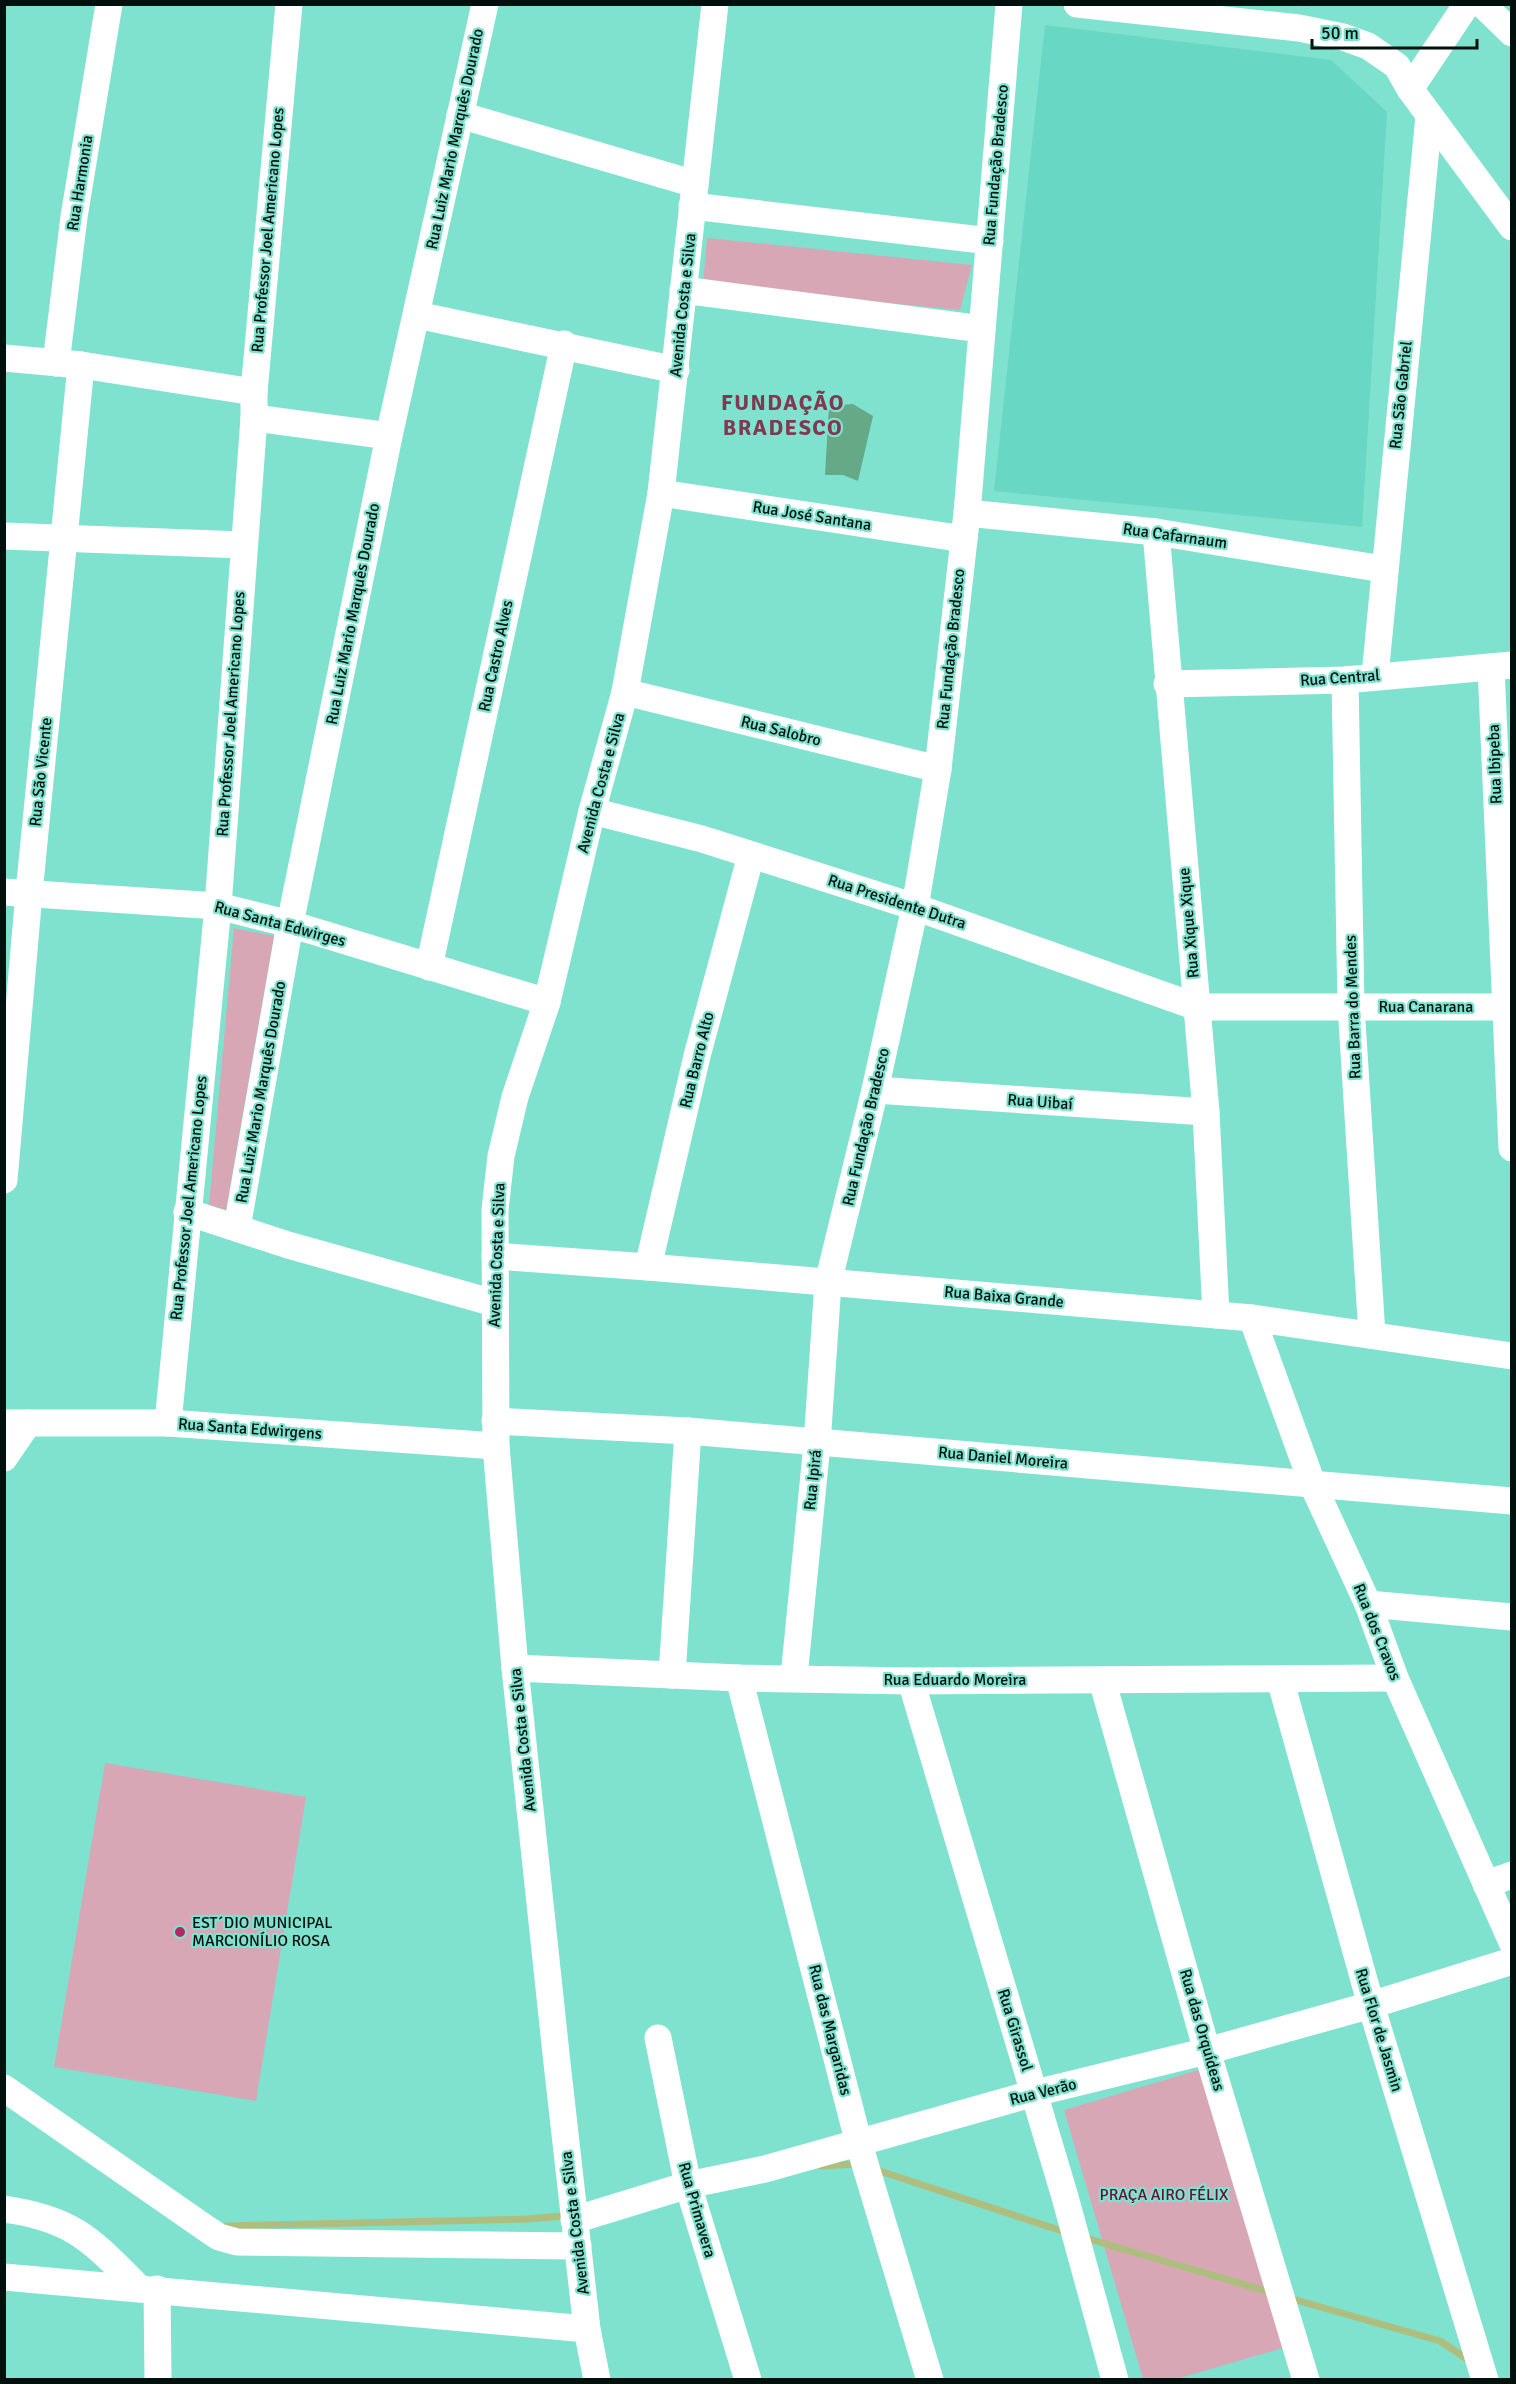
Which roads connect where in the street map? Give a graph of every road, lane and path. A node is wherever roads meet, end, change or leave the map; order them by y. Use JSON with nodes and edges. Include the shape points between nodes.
{"nodes":[{"id":1,"x":109,"y":4,"type":"edge"},
{"id":2,"x":289,"y":4,"type":"edge"},
{"id":3,"x":485,"y":4,"type":"edge"},
{"id":4,"x":715,"y":4,"type":"edge"},
{"id":5,"x":1009,"y":4,"type":"edge"},
{"id":6,"x":1077,"y":4,"type":"edge"},
{"id":7,"x":1467,"y":4,"type":"edge"},
{"id":8,"x":1482,"y":4,"type":"edge"},
{"id":9,"x":1512,"y":33,"type":"edge"},
{"id":10,"x":1410,"y":89,"type":"junction"},
{"id":11,"x":460,"y":115,"type":"junction"},
{"id":12,"x":1429,"y":116,"type":"junction"},
{"id":13,"x":694,"y":195,"type":"junction"},
{"id":14,"x":1512,"y":227,"type":"edge"},
{"id":15,"x":990,"y":241,"type":"junction"},
{"id":16,"x":683,"y":290,"type":"junction"},
{"id":17,"x":417,"y":315,"type":"junction"},
{"id":18,"x":982,"y":329,"type":"junction"},
{"id":19,"x":564,"y":344,"type":"junction"},
{"id":20,"x":4,"y":358,"type":"edge"},
{"id":21,"x":68,"y":364,"type":"junction"},
{"id":22,"x":676,"y":370,"type":"junction"},
{"id":23,"x":254,"y":405,"type":"junction"},
{"id":24,"x":389,"y":436,"type":"junction"},
{"id":25,"x":661,"y":493,"type":"junction"},
{"id":26,"x":965,"y":526,"type":"junction"},
{"id":27,"x":1156,"y":532,"type":"junction"},
{"id":28,"x":4,"y":536,"type":"edge"},
{"id":29,"x":64,"y":536,"type":"junction"},
{"id":30,"x":243,"y":545,"type":"junction"},
{"id":31,"x":1383,"y":569,"type":"junction"},
{"id":32,"x":1501,"y":666,"type":"edge"},
{"id":33,"x":1375,"y":676,"type":"junction"},
{"id":34,"x":1345,"y":680,"type":"junction"},
{"id":35,"x":1167,"y":684,"type":"junction"},
{"id":36,"x":625,"y":692,"type":"junction"},
{"id":37,"x":938,"y":769,"type":"junction"},
{"id":38,"x":592,"y":811,"type":"junction"},
{"id":39,"x":751,"y":855,"type":"junction"},
{"id":40,"x":17,"y":892,"type":"edge"},
{"id":41,"x":218,"y":906,"type":"junction"},
{"id":42,"x":915,"y":907,"type":"junction"},
{"id":43,"x":290,"y":924,"type":"junction"},
{"id":44,"x":429,"y":967,"type":"junction"},
{"id":45,"x":548,"y":1002,"type":"junction"},
{"id":46,"x":1351,"y":1006,"type":"junction"},
{"id":47,"x":1197,"y":1007,"type":"junction"},
{"id":48,"x":1508,"y":1007,"type":"edge"},
{"id":49,"x":875,"y":1090,"type":"junction"},
{"id":50,"x":1206,"y":1112,"type":"junction"},
{"id":51,"x":1512,"y":1149,"type":"edge"},
{"id":52,"x":4,"y":1180,"type":"edge"},
{"id":53,"x":187,"y":1212,"type":"junction"},
{"id":54,"x":237,"y":1228,"type":"junction"},
{"id":55,"x":495,"y":1256,"type":"junction"},
{"id":56,"x":648,"y":1267,"type":"junction"},
{"id":57,"x":828,"y":1283,"type":"junction"},
{"id":58,"x":494,"y":1303,"type":"junction"},
{"id":59,"x":1216,"y":1314,"type":"junction"},
{"id":60,"x":1252,"y":1318,"type":"junction"},
{"id":61,"x":1372,"y":1335,"type":"junction"},
{"id":62,"x":1512,"y":1356,"type":"edge"},
{"id":63,"x":16,"y":1423,"type":"edge"},
{"id":64,"x":168,"y":1423,"type":"junction"},
{"id":65,"x":688,"y":1431,"type":"junction"},
{"id":66,"x":495,"y":1433,"type":"junction"},
{"id":67,"x":817,"y":1444,"type":"junction"},
{"id":68,"x":4,"y":1458,"type":"edge"},
{"id":69,"x":1312,"y":1483,"type":"junction"},
{"id":70,"x":1512,"y":1501,"type":"edge"},
{"id":71,"x":1368,"y":1604,"type":"junction"},
{"id":72,"x":1512,"y":1617,"type":"edge"},
{"id":73,"x":515,"y":1668,"type":"junction"},
{"id":74,"x":672,"y":1675,"type":"junction"},
{"id":75,"x":794,"y":1677,"type":"junction"},
{"id":76,"x":739,"y":1678,"type":"junction"},
{"id":77,"x":1395,"y":1678,"type":"junction"},
{"id":78,"x":1280,"y":1679,"type":"junction"},
{"id":79,"x":1102,"y":1680,"type":"junction"},
{"id":80,"x":911,"y":1681,"type":"junction"},
{"id":81,"x":1512,"y":1875,"type":"edge"},
{"id":82,"x":1486,"y":1884,"type":"junction"},
{"id":83,"x":1512,"y":1942,"type":"edge"},
{"id":84,"x":1512,"y":1961,"type":"edge"},
{"id":85,"x":1371,"y":2005,"type":"junction"},
{"id":86,"x":658,"y":2038,"type":"dead end"},
{"id":87,"x":1208,"y":2051,"type":"junction"},
{"id":88,"x":4,"y":2088,"type":"edge"},
{"id":89,"x":1035,"y":2093,"type":"junction"},
{"id":90,"x":859,"y":2143,"type":"junction"},
{"id":91,"x":687,"y":2185,"type":"junction"},
{"id":92,"x":4,"y":2209,"type":"edge"},
{"id":93,"x":576,"y":2228,"type":"junction"},
{"id":94,"x":4,"y":2277,"type":"edge"},
{"id":95,"x":148,"y":2288,"type":"junction"},
{"id":96,"x":587,"y":2329,"type":"junction"},
{"id":97,"x":158,"y":2379,"type":"edge"},
{"id":98,"x":597,"y":2379,"type":"edge"},
{"id":99,"x":748,"y":2379,"type":"edge"},
{"id":100,"x":930,"y":2379,"type":"edge"},
{"id":101,"x":1115,"y":2379,"type":"edge"},
{"id":102,"x":1306,"y":2379,"type":"edge"},
{"id":103,"x":1485,"y":2379,"type":"edge"}],
"edges":[{"from":1,"to":21,"type":"street","name":"Rua Harmonia","via":[[74,217]]},
{"from":2,"to":23,"type":"street","name":"Rua Professor Joel Americano Lopes"},
{"from":3,"to":11,"type":"street","name":"Rua Luiz Mario Marquês Dourado"},
{"from":4,"to":13,"type":"street","name":"Avenida Costa e Silva"},
{"from":5,"to":15,"type":"street","name":"Rua Fundação Bradesco"},
{"from":6,"to":10,"type":"street","via":[[1299,28],[1343,37],[1368,46],[1396,66]]},
{"from":7,"to":10,"type":"street"},
{"from":8,"to":9,"type":"street"},
{"from":10,"to":12,"type":"street"},
{"from":11,"to":13,"type":"street"},
{"from":11,"to":17,"type":"street","name":"Rua Luiz Mario Marquês Dourado"},
{"from":12,"to":14,"type":"street"},
{"from":12,"to":31,"type":"street","name":"Rua São Gabriel"},
{"from":13,"to":15,"type":"street"},
{"from":13,"to":16,"type":"street","name":"Avenida Costa e Silva"},
{"from":15,"to":18,"type":"street","name":"Rua Fundação Bradesco"},
{"from":16,"to":18,"type":"street"},
{"from":16,"to":22,"type":"street","name":"Avenida Costa e Silva"},
{"from":17,"to":19,"type":"street"},
{"from":17,"to":24,"type":"street","name":"Rua Luiz Mario Marquês Dourado"},
{"from":18,"to":26,"type":"street","name":"Rua Fundação Bradesco"},
{"from":19,"to":22,"type":"street"},
{"from":19,"to":44,"type":"street","name":"Rua Castro Alves"},
{"from":20,"to":21,"type":"street"},
{"from":21,"to":23,"type":"street"},
{"from":21,"to":29,"type":"street","name":"Rua São Vicente"},
{"from":22,"to":25,"type":"street","name":"Avenida Costa e Silva"},
{"from":23,"to":24,"type":"street"},
{"from":23,"to":30,"type":"street","name":"Rua Professor Joel Americano Lopes"},
{"from":24,"to":43,"type":"street","name":"Rua Luiz Mario Marquês Dourado"},
{"from":25,"to":26,"type":"street","name":"Rua José Santana"},
{"from":25,"to":36,"type":"street","name":"Avenida Costa e Silva"},
{"from":26,"to":27,"type":"street","name":"Rua Cafarnaum"},
{"from":26,"to":37,"type":"street","name":"Rua Fundação Bradesco"},
{"from":27,"to":31,"type":"street","name":"Rua Cafarnaum"},
{"from":27,"to":35,"type":"street","name":"Rua Xique Xique"},
{"from":28,"to":29,"type":"street"},
{"from":29,"to":30,"type":"street"},
{"from":29,"to":40,"type":"street","name":"Rua São Vicente"},
{"from":30,"to":41,"type":"street","name":"Rua Professor Joel Americano Lopes"},
{"from":31,"to":33,"type":"street","name":"Rua São Gabriel"},
{"from":32,"to":33,"type":"street","name":"Rua Central"},
{"from":32,"to":48,"type":"street","name":"Rua Ibipeba"},
{"from":33,"to":34,"type":"street","name":"Rua Central"},
{"from":34,"to":35,"type":"street","name":"Rua Central"},
{"from":34,"to":46,"type":"street","name":"Rua Barra do Mendes"},
{"from":35,"to":47,"type":"street","name":"Rua Xique Xique"},
{"from":36,"to":37,"type":"street","name":"Rua Salobro"},
{"from":36,"to":38,"type":"street","name":"Avenida Costa e Silva"},
{"from":37,"to":42,"type":"street","name":"Rua Fundação Bradesco"},
{"from":38,"to":39,"type":"street","name":"Rua Presidente Dutra"},
{"from":38,"to":45,"type":"street","name":"Avenida Costa e Silva"},
{"from":39,"to":42,"type":"street","name":"Rua Presidente Dutra"},
{"from":39,"to":56,"type":"street","name":"Rua Barro Alto","via":[[697,1056]]},
{"from":40,"to":41,"type":"street","name":"Rua Santa Edwirges"},
{"from":40,"to":52,"type":"street","name":"Rua São Vicente"},
{"from":41,"to":43,"type":"street","name":"Rua Santa Edwirges"},
{"from":41,"to":53,"type":"street","name":"Rua Professor Joel Americano Lopes"},
{"from":42,"to":47,"type":"street","name":"Rua Presidente Dutra"},
{"from":42,"to":49,"type":"street","name":"Rua Fundação Bradesco"},
{"from":43,"to":44,"type":"street","name":"Rua Santa Edwirges"},
{"from":43,"to":54,"type":"street","name":"Rua Luiz Mario Marquês Dourado"},
{"from":44,"to":45,"type":"street","name":"Rua Santa Edwirges"},
{"from":45,"to":55,"type":"street","name":"Avenida Costa e Silva","via":[[515,1097],[501,1156]]},
{"from":46,"to":47,"type":"street","name":"Rua Canarana"},
{"from":46,"to":48,"type":"street","name":"Rua Canarana"},
{"from":46,"to":61,"type":"street","name":"Rua Barra do Mendes"},
{"from":47,"to":50,"type":"street","name":"Rua Xique Xique"},
{"from":48,"to":51,"type":"street","name":"Rua Ibipeba"},
{"from":49,"to":50,"type":"street","name":"Rua Uibaí"},
{"from":49,"to":57,"type":"street","name":"Rua Fundação Bradesco"},
{"from":50,"to":59,"type":"street","name":"Rua Xique Xique"},
{"from":53,"to":54,"type":"street"},
{"from":53,"to":64,"type":"street","name":"Rua Professor Joel Americano Lopes"},
{"from":54,"to":58,"type":"street"},
{"from":55,"to":56,"type":"street","name":"Rua Baixa Grande"},
{"from":55,"to":58,"type":"street","name":"Avenida Costa e Silva"},
{"from":56,"to":57,"type":"street","name":"Rua Baixa Grande"},
{"from":57,"to":59,"type":"street","name":"Rua Baixa Grande"},
{"from":57,"to":67,"type":"street","name":"Rua Ipirá"},
{"from":58,"to":66,"type":"street","name":"Avenida Costa e Silva"},
{"from":59,"to":60,"type":"street","name":"Rua Baixa Grande"},
{"from":60,"to":61,"type":"street","name":"Rua Baixa Grande"},
{"from":60,"to":69,"type":"street","name":"Rua dos Cravos"},
{"from":61,"to":62,"type":"street","name":"Rua Baixa Grande"},
{"from":63,"to":64,"type":"street","name":"Rua Santa Edwirgens"},
{"from":63,"to":68,"type":"street"},
{"from":64,"to":66,"type":"street","name":"Rua Santa Edwirgens"},
{"from":65,"to":66,"type":"street","name":"Rua Daniel Moreira"},
{"from":65,"to":67,"type":"street","name":"Rua Daniel Moreira"},
{"from":65,"to":74,"type":"street"},
{"from":66,"to":73,"type":"street","name":"Avenida Costa e Silva"},
{"from":67,"to":69,"type":"street","name":"Rua Daniel Moreira"},
{"from":67,"to":75,"type":"street","name":"Rua Ipirá"},
{"from":69,"to":70,"type":"street","name":"Rua Daniel Moreira"},
{"from":69,"to":71,"type":"street","name":"Rua dos Cravos"},
{"from":71,"to":72,"type":"street"},
{"from":71,"to":77,"type":"street","name":"Rua dos Cravos"},
{"from":73,"to":74,"type":"street","name":"Rua Eduardo Moreira"},
{"from":73,"to":93,"type":"street","name":"Avenida Costa e Silva"},
{"from":74,"to":76,"type":"street","name":"Rua Eduardo Moreira"},
{"from":75,"to":76,"type":"street","name":"Rua Eduardo Moreira"},
{"from":75,"to":80,"type":"street","name":"Rua Eduardo Moreira"},
{"from":76,"to":90,"type":"street","name":"Rua das Margaridas"},
{"from":77,"to":78,"type":"street","name":"Rua Eduardo Moreira"},
{"from":77,"to":82,"type":"street","name":"Rua dos Cravos"},
{"from":78,"to":79,"type":"street","name":"Rua Eduardo Moreira"},
{"from":78,"to":85,"type":"street","name":"Rua Flor de Jasmin"},
{"from":79,"to":80,"type":"street","name":"Rua Eduardo Moreira"},
{"from":79,"to":87,"type":"street","name":"Rua das Orquídeas"},
{"from":80,"to":89,"type":"street","name":"Rua Girassol"},
{"from":81,"to":82,"type":"street"},
{"from":82,"to":83,"type":"street","name":"Rua dos Cravos"},
{"from":84,"to":85,"type":"street","name":"Rua Verão"},
{"from":85,"to":87,"type":"street","name":"Rua Verão"},
{"from":85,"to":103,"type":"street","name":"Rua Flor de Jasmin"},
{"from":86,"to":91,"type":"street","name":"Rua Primavera"},
{"from":87,"to":89,"type":"street","name":"Rua Verão"},
{"from":87,"to":102,"type":"street","name":"Rua das Orquídeas"},
{"from":88,"to":93,"type":"street","name":"Rua Verão","via":[[212,2232],[237,2242]]},
{"from":89,"to":90,"type":"street","name":"Rua Verão"},
{"from":89,"to":101,"type":"street","name":"Rua Girassol"},
{"from":90,"to":91,"type":"street","name":"Rua Verão"},
{"from":90,"to":100,"type":"street","name":"Rua das Margaridas"},
{"from":91,"to":93,"type":"street","name":"Rua Verão"},
{"from":91,"to":99,"type":"street","name":"Rua Primavera"},
{"from":92,"to":95,"type":"street","via":[[38,2214],[78,2232]]},
{"from":93,"to":96,"type":"street","name":"Avenida Costa e Silva"},
{"from":94,"to":95,"type":"street"},
{"from":95,"to":96,"type":"street"},
{"from":95,"to":97,"type":"street"},
{"from":96,"to":98,"type":"street","name":"Avenida Costa e Silva"}]}
